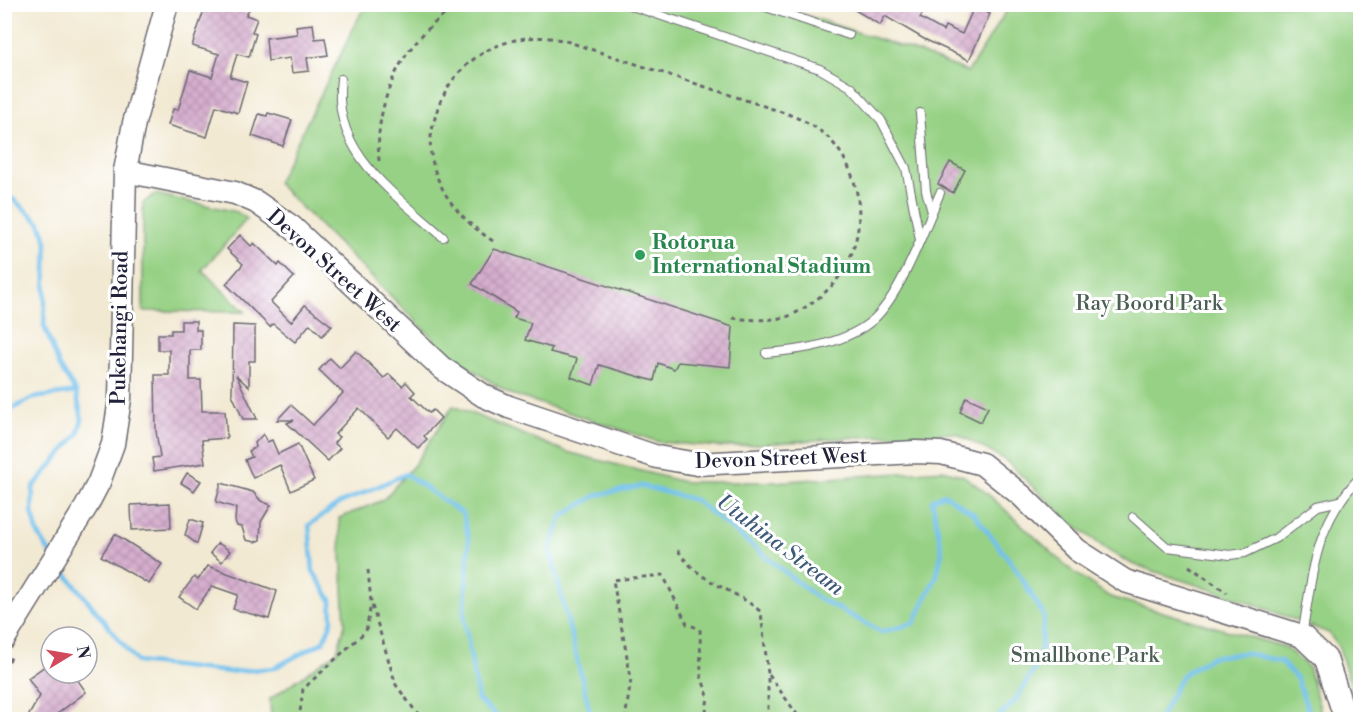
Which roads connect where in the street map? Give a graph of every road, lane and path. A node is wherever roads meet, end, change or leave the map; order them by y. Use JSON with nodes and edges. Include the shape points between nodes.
{"nodes":[{"id":1,"x":167,"y":4,"type":"edge"},
{"id":2,"x":462,"y":4,"type":"edge"},
{"id":3,"x":626,"y":4,"type":"edge"},
{"id":4,"x":757,"y":4,"type":"edge"},
{"id":5,"x":849,"y":35,"type":"dead end"},
{"id":6,"x":341,"y":79,"type":"dead end"},
{"id":7,"x":920,"y":113,"type":"dead end"},
{"id":8,"x":125,"y":171,"type":"junction"},
{"id":9,"x":381,"y":184,"type":"junction"},
{"id":10,"x":940,"y":192,"type":"dead end"},
{"id":11,"x":932,"y":213,"type":"junction"},
{"id":12,"x":443,"y":237,"type":"dead end"},
{"id":13,"x":920,"y":240,"type":"junction"},
{"id":14,"x":494,"y":241,"type":"dead end"},
{"id":15,"x":732,"y":318,"type":"dead end"},
{"id":16,"x":766,"y":353,"type":"dead end"},
{"id":17,"x":1360,"y":477,"type":"edge"},
{"id":18,"x":1340,"y":501,"type":"junction"},
{"id":19,"x":1133,"y":517,"type":"dead end"},
{"id":20,"x":678,"y":550,"type":"dead end"},
{"id":21,"x":1189,"y":566,"type":"dead end"},
{"id":22,"x":368,"y":570,"type":"dead end"},
{"id":23,"x":1229,"y":594,"type":"dead end"},
{"id":24,"x":371,"y":602,"type":"junction"},
{"id":25,"x":8,"y":634,"type":"edge"},
{"id":26,"x":1302,"y":636,"type":"junction"},
{"id":27,"x":768,"y":674,"type":"junction"},
{"id":28,"x":299,"y":720,"type":"edge"},
{"id":29,"x":422,"y":720,"type":"edge"},
{"id":30,"x":625,"y":720,"type":"edge"},
{"id":31,"x":705,"y":720,"type":"edge"},
{"id":32,"x":768,"y":720,"type":"edge"},
{"id":33,"x":801,"y":720,"type":"edge"},
{"id":34,"x":1346,"y":720,"type":"edge"}],
"edges":[{"from":1,"to":8,"type":"main road","name":"Pukehangi Road"},
{"from":2,"to":9,"type":"path","via":[[419,38],[393,78],[380,119]]},
{"from":3,"to":13,"type":"lane","via":[[820,69],[851,87],[881,120],[906,168]]},
{"from":4,"to":5,"type":"lane"},
{"from":6,"to":9,"type":"lane","via":[[339,104],[345,132]]},
{"from":7,"to":11,"type":"lane","via":[[926,191]]},
{"from":8,"to":25,"type":"main road","name":"Pukehangi Road","via":[[117,423],[113,444],[99,482]]},
{"from":8,"to":26,"type":"main road","name":"Devon Street West","via":[[235,193],[256,202],[292,227],[442,368],[509,408],[657,457],[697,464],[915,453],[960,456],[982,464],[1004,480],[1077,550],[1125,581]]},
{"from":9,"to":12,"type":"lane"},
{"from":10,"to":11,"type":"lane"},
{"from":11,"to":13,"type":"lane"},
{"from":13,"to":16,"type":"lane","via":[[894,291],[874,319],[846,336],[814,346]]},
{"from":14,"to":15,"type":"path","via":[[473,228],[453,207],[437,176],[431,153],[439,102],[452,79],[483,52],[528,38],[548,36],[566,41],[788,114],[813,125],[834,144],[857,188],[860,217],[850,258],[839,278],[822,295],[789,316],[756,321]]},
{"from":17,"to":18,"type":"lane"},
{"from":18,"to":19,"type":"lane","via":[[1318,506],[1276,538],[1245,553],[1230,555],[1167,547]]},
{"from":18,"to":26,"type":"lane","via":[[1317,546]]},
{"from":20,"to":27,"type":"path","via":[[689,567],[744,597],[760,612]]},
{"from":21,"to":23,"type":"path"},
{"from":22,"to":24,"type":"path"},
{"from":24,"to":28,"type":"path","via":[[366,631],[303,688]]},
{"from":24,"to":29,"type":"path","via":[[396,685]]},
{"from":26,"to":34,"type":"main road","name":"Devon Street West","via":[[1326,659]]},
{"from":27,"to":32,"type":"path"},
{"from":27,"to":33,"type":"path"},
{"from":30,"to":31,"type":"path","via":[[631,679],[613,580],[663,575],[687,624],[700,629],[701,676],[708,696]]}]}
